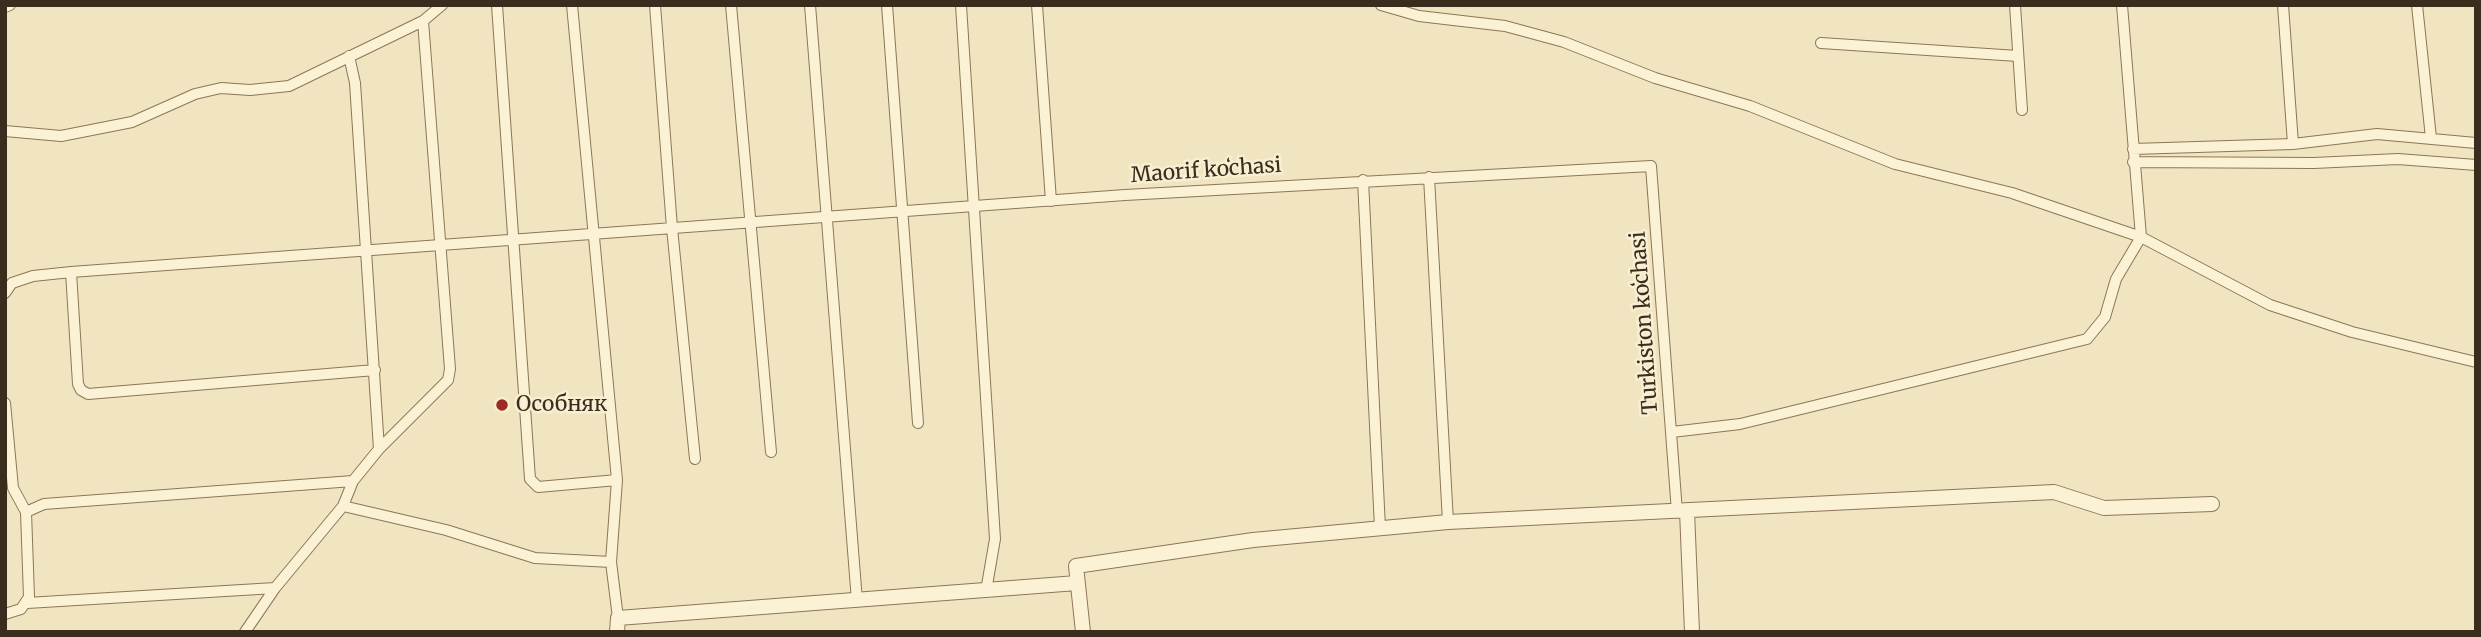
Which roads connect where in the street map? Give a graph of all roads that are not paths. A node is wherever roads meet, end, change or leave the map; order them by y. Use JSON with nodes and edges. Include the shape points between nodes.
{"nodes":[{"id":1,"x":10,"y":5,"type":"edge"},
{"id":2,"x":442,"y":5,"type":"edge"},
{"id":3,"x":497,"y":5,"type":"edge"},
{"id":4,"x":572,"y":5,"type":"edge"},
{"id":5,"x":655,"y":5,"type":"edge"},
{"id":6,"x":731,"y":5,"type":"edge"},
{"id":7,"x":810,"y":5,"type":"edge"},
{"id":8,"x":887,"y":5,"type":"edge"},
{"id":9,"x":961,"y":5,"type":"edge"},
{"id":10,"x":1037,"y":5,"type":"edge"},
{"id":11,"x":1381,"y":5,"type":"edge"},
{"id":12,"x":2015,"y":5,"type":"edge"},
{"id":13,"x":2122,"y":5,"type":"edge"},
{"id":14,"x":2283,"y":5,"type":"edge"},
{"id":15,"x":2417,"y":5,"type":"edge"},
{"id":16,"x":5,"y":7,"type":"edge"},
{"id":17,"x":422,"y":21,"type":"junction"},
{"id":18,"x":1821,"y":43,"type":"dead end"},
{"id":19,"x":349,"y":56,"type":"junction"},
{"id":20,"x":2018,"y":56,"type":"junction"},
{"id":21,"x":2022,"y":110,"type":"dead end"},
{"id":22,"x":5,"y":131,"type":"edge"},
{"id":23,"x":2431,"y":138,"type":"junction"},
{"id":24,"x":2476,"y":143,"type":"edge"},
{"id":25,"x":2293,"y":144,"type":"junction"},
{"id":26,"x":2133,"y":149,"type":"junction"},
{"id":27,"x":2133,"y":162,"type":"junction"},
{"id":28,"x":2476,"y":165,"type":"edge"},
{"id":29,"x":1429,"y":177,"type":"junction"},
{"id":30,"x":1363,"y":180,"type":"junction"},
{"id":31,"x":1051,"y":201,"type":"junction"},
{"id":32,"x":975,"y":207,"type":"junction"},
{"id":33,"x":900,"y":212,"type":"junction"},
{"id":34,"x":825,"y":218,"type":"junction"},
{"id":35,"x":751,"y":222,"type":"junction"},
{"id":36,"x":672,"y":228,"type":"junction"},
{"id":37,"x":594,"y":234,"type":"junction"},
{"id":38,"x":2141,"y":237,"type":"junction"},
{"id":39,"x":516,"y":241,"type":"junction"},
{"id":40,"x":443,"y":246,"type":"junction"},
{"id":41,"x":367,"y":252,"type":"junction"},
{"id":42,"x":71,"y":272,"type":"junction"},
{"id":43,"x":5,"y":293,"type":"edge"},
{"id":44,"x":2476,"y":362,"type":"edge"},
{"id":45,"x":375,"y":370,"type":"junction"},
{"id":46,"x":5,"y":403,"type":"edge"},
{"id":47,"x":918,"y":423,"type":"dead end"},
{"id":48,"x":1672,"y":432,"type":"junction"},
{"id":49,"x":379,"y":449,"type":"junction"},
{"id":50,"x":771,"y":452,"type":"dead end"},
{"id":51,"x":695,"y":459,"type":"dead end"},
{"id":52,"x":617,"y":480,"type":"junction"},
{"id":53,"x":353,"y":481,"type":"junction"},
{"id":54,"x":2212,"y":504,"type":"dead end"},
{"id":55,"x":343,"y":506,"type":"junction"},
{"id":56,"x":1682,"y":511,"type":"junction"},
{"id":57,"x":26,"y":512,"type":"junction"},
{"id":58,"x":1448,"y":522,"type":"junction"},
{"id":59,"x":1380,"y":528,"type":"junction"},
{"id":60,"x":611,"y":562,"type":"junction"},
{"id":61,"x":1077,"y":583,"type":"junction"},
{"id":62,"x":275,"y":588,"type":"junction"},
{"id":63,"x":986,"y":591,"type":"junction"},
{"id":64,"x":857,"y":601,"type":"junction"},
{"id":65,"x":27,"y":603,"type":"junction"},
{"id":66,"x":5,"y":614,"type":"edge"},
{"id":67,"x":617,"y":625,"type":"edge"},
{"id":68,"x":246,"y":632,"type":"edge"},
{"id":69,"x":1083,"y":632,"type":"edge"},
{"id":70,"x":1692,"y":632,"type":"edge"}],
"edges":[{"from":1,"to":16,"type":"street"},
{"from":2,"to":17,"type":"street"},
{"from":3,"to":39,"type":"street"},
{"from":4,"to":37,"type":"street"},
{"from":5,"to":36,"type":"street"},
{"from":6,"to":35,"type":"street"},
{"from":7,"to":34,"type":"street"},
{"from":8,"to":33,"type":"street"},
{"from":9,"to":32,"type":"street"},
{"from":10,"to":31,"type":"street"},
{"from":11,"to":38,"type":"street","via":[[1564,41],[1655,78],[1750,106],[1895,164],[2012,193]]},
{"from":12,"to":20,"type":"street"},
{"from":13,"to":26,"type":"street"},
{"from":14,"to":25,"type":"street"},
{"from":15,"to":23,"type":"street"},
{"from":17,"to":19,"type":"street"},
{"from":17,"to":40,"type":"street"},
{"from":18,"to":20,"type":"street"},
{"from":19,"to":22,"type":"street","via":[[289,86],[221,88],[195,94],[132,122],[61,136]]},
{"from":19,"to":41,"type":"street","via":[[355,83]]},
{"from":20,"to":21,"type":"street"},
{"from":23,"to":24,"type":"street"},
{"from":23,"to":25,"type":"street","via":[[2377,134]]},
{"from":25,"to":26,"type":"street"},
{"from":26,"to":27,"type":"street"},
{"from":27,"to":28,"type":"street","via":[[2398,159]]},
{"from":27,"to":38,"type":"street"},
{"from":29,"to":30,"type":"street","name":"Turkiston koʻchasi"},
{"from":29,"to":48,"type":"street","name":"Turkiston koʻchasi","via":[[1651,166]]},
{"from":29,"to":58,"type":"street"},
{"from":30,"to":31,"type":"street","name":"Maorif koʻchasi"},
{"from":30,"to":59,"type":"street"},
{"from":31,"to":32,"type":"street","name":"Maorif koʻchasi"},
{"from":32,"to":33,"type":"street","name":"Maorif koʻchasi"},
{"from":32,"to":63,"type":"street","via":[[995,539]]},
{"from":33,"to":34,"type":"street","name":"Maorif koʻchasi"},
{"from":33,"to":47,"type":"street"},
{"from":34,"to":35,"type":"street","name":"Maorif koʻchasi"},
{"from":34,"to":64,"type":"street"},
{"from":35,"to":36,"type":"street","name":"Maorif koʻchasi"},
{"from":35,"to":50,"type":"street"},
{"from":36,"to":37,"type":"street","name":"Maorif koʻchasi"},
{"from":36,"to":51,"type":"street"},
{"from":37,"to":39,"type":"street","name":"Maorif koʻchasi"},
{"from":37,"to":52,"type":"street"},
{"from":38,"to":44,"type":"street","via":[[2270,305],[2352,332]]},
{"from":38,"to":48,"type":"street","name":"Turkiston koʻchasi","via":[[2116,279],[2105,317],[2087,340],[1740,424]]},
{"from":39,"to":40,"type":"street","name":"Maorif koʻchasi"},
{"from":39,"to":52,"type":"street","via":[[532,485]]},
{"from":40,"to":41,"type":"street","name":"Maorif koʻchasi"},
{"from":40,"to":49,"type":"street","via":[[448,380]]},
{"from":41,"to":42,"type":"street","name":"Maorif koʻchasi"},
{"from":41,"to":45,"type":"street"},
{"from":42,"to":43,"type":"street","name":"Maorif koʻchasi","via":[[33,276],[12,283]]},
{"from":42,"to":45,"type":"street","via":[[78,384],[88,394]]},
{"from":45,"to":49,"type":"street"},
{"from":46,"to":57,"type":"street","via":[[13,488]]},
{"from":48,"to":56,"type":"street"},
{"from":49,"to":53,"type":"street"},
{"from":52,"to":60,"type":"street"},
{"from":53,"to":55,"type":"street"},
{"from":53,"to":57,"type":"street","via":[[44,503]]},
{"from":54,"to":56,"type":"street","via":[[2104,508],[2054,492]]},
{"from":55,"to":60,"type":"street","via":[[446,530],[535,558]]},
{"from":55,"to":62,"type":"street"},
{"from":56,"to":58,"type":"street"},
{"from":56,"to":70,"type":"street"},
{"from":57,"to":65,"type":"street"},
{"from":58,"to":59,"type":"street"},
{"from":59,"to":61,"type":"street","via":[[1253,540],[1076,566]]},
{"from":60,"to":67,"type":"street"},
{"from":61,"to":63,"type":"street"},
{"from":61,"to":69,"type":"street"},
{"from":62,"to":65,"type":"street"},
{"from":62,"to":68,"type":"street"},
{"from":63,"to":64,"type":"street"},
{"from":64,"to":67,"type":"street"},
{"from":65,"to":66,"type":"street"}]}
